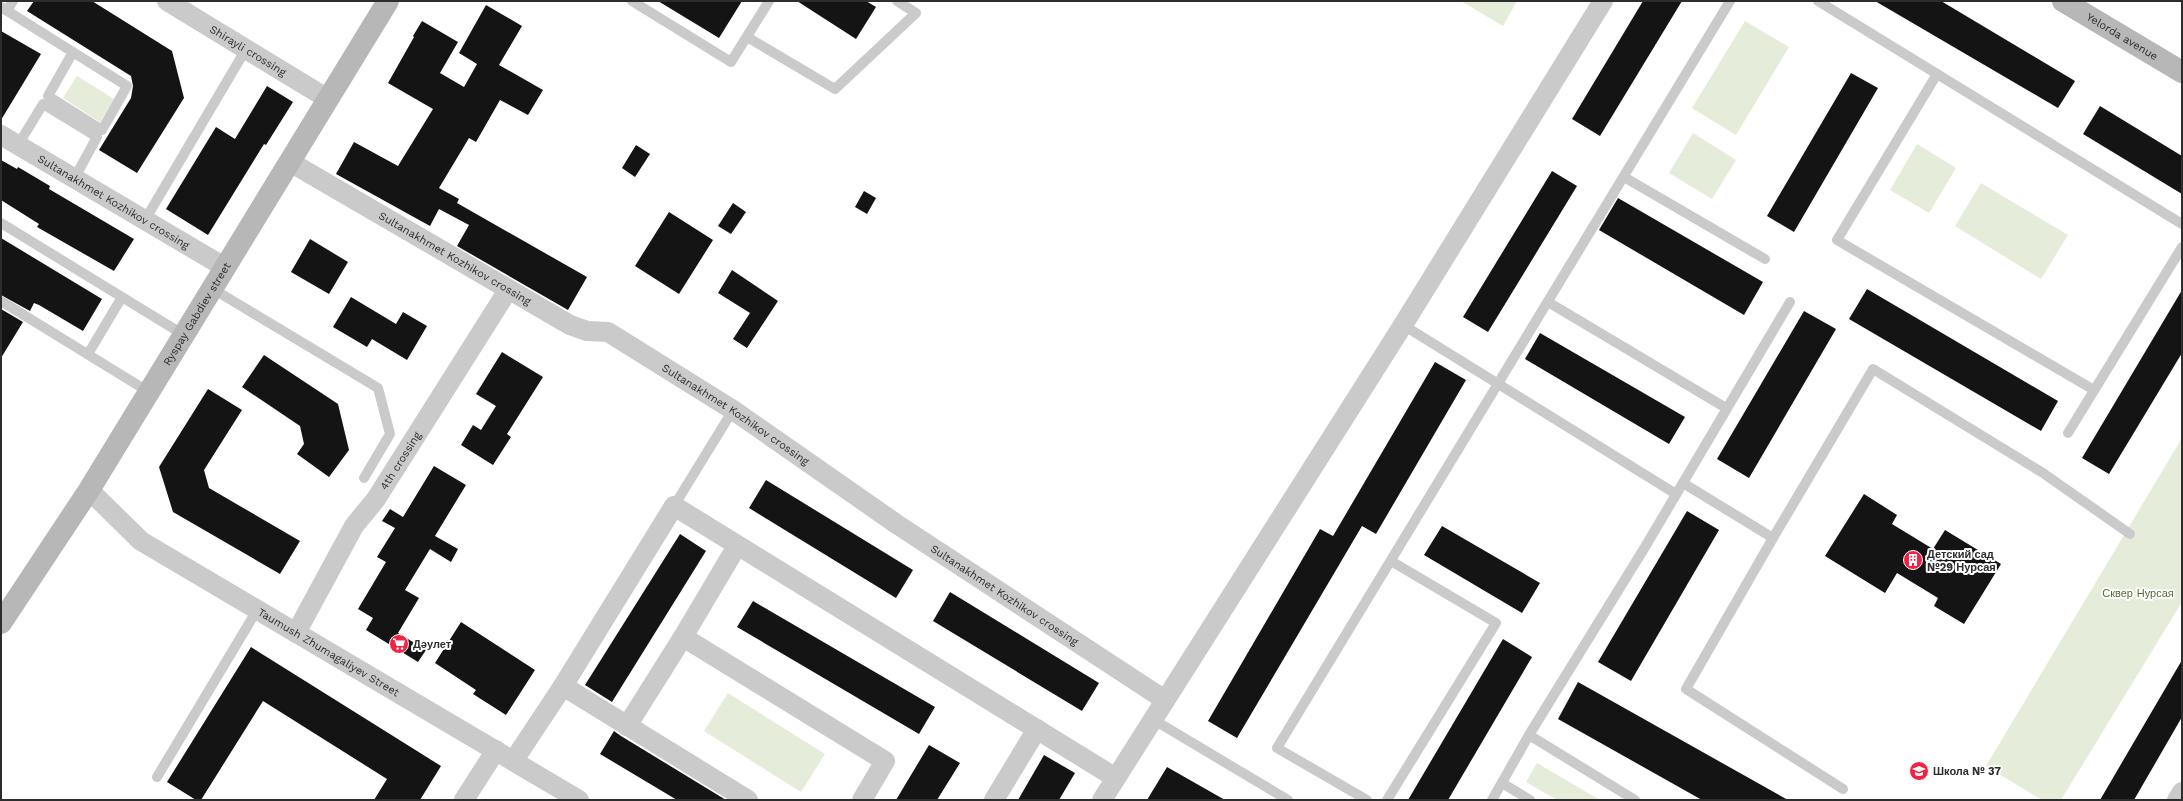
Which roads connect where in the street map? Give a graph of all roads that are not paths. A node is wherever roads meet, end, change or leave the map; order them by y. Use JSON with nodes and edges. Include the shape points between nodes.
{"nodes":[{"id":1,"x":13,"y":1,"type":"edge"},
{"id":2,"x":167,"y":1,"type":"edge"},
{"id":3,"x":388,"y":1,"type":"edge"},
{"id":4,"x":632,"y":1,"type":"edge"},
{"id":5,"x":769,"y":1,"type":"edge"},
{"id":6,"x":897,"y":1,"type":"edge"},
{"id":7,"x":1603,"y":1,"type":"edge"},
{"id":8,"x":1730,"y":1,"type":"edge"},
{"id":9,"x":1818,"y":1,"type":"edge"},
{"id":10,"x":2062,"y":1,"type":"edge"},
{"id":11,"x":4,"y":9,"type":"edge"},
{"id":12,"x":747,"y":37,"type":"junction"},
{"id":13,"x":246,"y":49,"type":"junction"},
{"id":14,"x":73,"y":52,"type":"junction"},
{"id":15,"x":2180,"y":66,"type":"edge"},
{"id":16,"x":1937,"y":74,"type":"junction"},
{"id":17,"x":328,"y":99,"type":"junction"},
{"id":18,"x":9,"y":140,"type":"edge"},
{"id":19,"x":290,"y":162,"type":"junction"},
{"id":20,"x":1624,"y":177,"type":"junction"},
{"id":21,"x":74,"y":178,"type":"junction"},
{"id":22,"x":145,"y":220,"type":"junction"},
{"id":23,"x":1,"y":223,"type":"edge"},
{"id":24,"x":2182,"y":224,"type":"edge"},
{"id":25,"x":2182,"y":247,"type":"edge"},
{"id":26,"x":1765,"y":259,"type":"dead end"},
{"id":27,"x":226,"y":268,"type":"junction"},
{"id":28,"x":213,"y":289,"type":"junction"},
{"id":29,"x":508,"y":290,"type":"junction"},
{"id":30,"x":122,"y":297,"type":"junction"},
{"id":31,"x":1,"y":301,"type":"edge"},
{"id":32,"x":1548,"y":302,"type":"junction"},
{"id":33,"x":1790,"y":302,"type":"dead end"},
{"id":34,"x":1403,"y":325,"type":"junction"},
{"id":35,"x":184,"y":335,"type":"junction"},
{"id":36,"x":88,"y":354,"type":"junction"},
{"id":37,"x":1497,"y":384,"type":"junction"},
{"id":38,"x":2094,"y":390,"type":"junction"},
{"id":39,"x":149,"y":392,"type":"junction"},
{"id":40,"x":1726,"y":408,"type":"junction"},
{"id":41,"x":733,"y":410,"type":"junction"},
{"id":42,"x":2068,"y":433,"type":"dead end"},
{"id":43,"x":364,"y":478,"type":"dead end"},
{"id":44,"x":1683,"y":483,"type":"junction"},
{"id":45,"x":89,"y":490,"type":"junction"},
{"id":46,"x":1676,"y":494,"type":"junction"},
{"id":47,"x":674,"y":506,"type":"junction"},
{"id":48,"x":2130,"y":534,"type":"dead end"},
{"id":49,"x":1772,"y":538,"type":"junction"},
{"id":50,"x":737,"y":546,"type":"junction"},
{"id":51,"x":1391,"y":561,"type":"junction"},
{"id":52,"x":257,"y":610,"type":"junction"},
{"id":53,"x":1,"y":623,"type":"edge"},
{"id":54,"x":296,"y":633,"type":"junction"},
{"id":55,"x":683,"y":637,"type":"junction"},
{"id":56,"x":562,"y":686,"type":"junction"},
{"id":57,"x":1165,"y":700,"type":"junction"},
{"id":58,"x":1154,"y":720,"type":"junction"},
{"id":59,"x":626,"y":726,"type":"junction"},
{"id":60,"x":1037,"y":729,"type":"junction"},
{"id":61,"x":1529,"y":735,"type":"junction"},
{"id":62,"x":496,"y":750,"type":"junction"},
{"id":63,"x":514,"y":760,"type":"junction"},
{"id":64,"x":156,"y":776,"type":"dead end"},
{"id":65,"x":1116,"y":778,"type":"junction"},
{"id":66,"x":1502,"y":783,"type":"junction"},
{"id":67,"x":1843,"y":789,"type":"dead end"},
{"id":68,"x":2182,"y":792,"type":"edge"},
{"id":69,"x":464,"y":800,"type":"edge"},
{"id":70,"x":579,"y":800,"type":"edge"},
{"id":71,"x":748,"y":800,"type":"edge"},
{"id":72,"x":862,"y":800,"type":"edge"},
{"id":73,"x":994,"y":800,"type":"edge"},
{"id":74,"x":1102,"y":800,"type":"edge"},
{"id":75,"x":1288,"y":800,"type":"edge"},
{"id":76,"x":1368,"y":800,"type":"edge"},
{"id":77,"x":1387,"y":800,"type":"edge"},
{"id":78,"x":1492,"y":800,"type":"edge"},
{"id":79,"x":1530,"y":800,"type":"edge"},
{"id":80,"x":1635,"y":800,"type":"edge"},
{"id":81,"x":2177,"y":800,"type":"edge"}],
"edges":[{"from":1,"to":11,"type":"lane"},
{"from":2,"to":13,"type":"street","name":"Shirayli crossing"},
{"from":3,"to":17,"type":"street","name":"Ryspay Gabdiev street"},
{"from":4,"to":12,"type":"lane","via":[[731,62]]},
{"from":5,"to":12,"type":"lane"},
{"from":6,"to":12,"type":"lane","via":[[916,13],[835,89]]},
{"from":7,"to":34,"type":"street"},
{"from":8,"to":20,"type":"lane"},
{"from":9,"to":16,"type":"lane"},
{"from":10,"to":15,"type":"street","name":"Yelorda avenue"},
{"from":11,"to":14,"type":"lane"},
{"from":13,"to":17,"type":"street","name":"Shirayli crossing"},
{"from":13,"to":22,"type":"lane"},
{"from":14,"to":14,"type":"lane","via":[[127,86],[102,130],[48,96]]},
{"from":16,"to":24,"type":"lane"},
{"from":16,"to":38,"type":"lane","via":[[1837,240]]},
{"from":17,"to":19,"type":"street","name":"Ryspay Gabdiev street"},
{"from":18,"to":21,"type":"street","name":"Sultanakhmet Kozhikov crossing"},
{"from":18,"to":21,"type":"lane","via":[[43,104],[98,137]]},
{"from":19,"to":27,"type":"street","name":"Ryspay Gabdiev street"},
{"from":19,"to":29,"type":"street","name":"Sultanakhmet Kozhikov crossing"},
{"from":20,"to":26,"type":"lane"},
{"from":20,"to":32,"type":"lane"},
{"from":21,"to":22,"type":"street","name":"Sultanakhmet Kozhikov crossing"},
{"from":22,"to":27,"type":"street","name":"Sultanakhmet Kozhikov crossing"},
{"from":23,"to":30,"type":"lane"},
{"from":25,"to":38,"type":"lane"},
{"from":27,"to":28,"type":"street","name":"Ryspay Gabdiev street"},
{"from":28,"to":35,"type":"street","name":"Ryspay Gabdiev street"},
{"from":28,"to":43,"type":"lane","via":[[378,388],[390,434]]},
{"from":29,"to":41,"type":"street","name":"Sultanakhmet Kozhikov crossing","via":[[570,325],[587,331],[608,332]]},
{"from":29,"to":54,"type":"street","name":"4th crossing","via":[[376,499],[354,526]]},
{"from":30,"to":35,"type":"lane"},
{"from":30,"to":36,"type":"lane"},
{"from":31,"to":36,"type":"lane"},
{"from":32,"to":37,"type":"lane"},
{"from":32,"to":40,"type":"lane"},
{"from":33,"to":40,"type":"lane"},
{"from":34,"to":37,"type":"lane"},
{"from":34,"to":57,"type":"street"},
{"from":35,"to":39,"type":"street","name":"Ryspay Gabdiev street"},
{"from":36,"to":39,"type":"lane"},
{"from":37,"to":46,"type":"lane"},
{"from":37,"to":51,"type":"lane"},
{"from":38,"to":42,"type":"lane"},
{"from":39,"to":45,"type":"street","name":"Ryspay Gabdiev street"},
{"from":40,"to":44,"type":"lane"},
{"from":41,"to":47,"type":"lane"},
{"from":41,"to":57,"type":"street","name":"Sultanakhmet Kozhikov crossing","via":[[898,525]]},
{"from":44,"to":46,"type":"lane"},
{"from":44,"to":49,"type":"lane"},
{"from":45,"to":52,"type":"street","name":"Taumush Zhumagaliyev Street","via":[[140,540]]},
{"from":45,"to":53,"type":"street","name":"Ryspay Gabdiev street"},
{"from":46,"to":61,"type":"lane"},
{"from":47,"to":50,"type":"street"},
{"from":47,"to":56,"type":"street"},
{"from":48,"to":49,"type":"lane","via":[[2043,473],[1874,369]]},
{"from":49,"to":67,"type":"lane","via":[[1686,689]]},
{"from":50,"to":55,"type":"street"},
{"from":50,"to":60,"type":"street"},
{"from":51,"to":76,"type":"lane","via":[[1277,748]]},
{"from":51,"to":77,"type":"lane","via":[[1496,623]]},
{"from":52,"to":54,"type":"street","name":"Taumush Zhumagaliyev Street"},
{"from":52,"to":64,"type":"lane"},
{"from":54,"to":62,"type":"street","name":"Taumush Zhumagaliyev Street"},
{"from":55,"to":59,"type":"street"},
{"from":55,"to":72,"type":"street","via":[[885,761]]},
{"from":56,"to":59,"type":"street"},
{"from":56,"to":63,"type":"street"},
{"from":57,"to":58,"type":"street"},
{"from":58,"to":65,"type":"street"},
{"from":58,"to":75,"type":"lane"},
{"from":59,"to":71,"type":"street"},
{"from":60,"to":65,"type":"street"},
{"from":60,"to":73,"type":"street"},
{"from":61,"to":66,"type":"lane"},
{"from":61,"to":80,"type":"lane"},
{"from":62,"to":63,"type":"street","name":"Taumush Zhumagaliyev Street"},
{"from":62,"to":69,"type":"street"},
{"from":63,"to":70,"type":"street","name":"Taumush Zhumagaliyev Street"},
{"from":65,"to":74,"type":"street"},
{"from":66,"to":78,"type":"lane"},
{"from":66,"to":79,"type":"lane"},
{"from":68,"to":81,"type":"street"}]}
